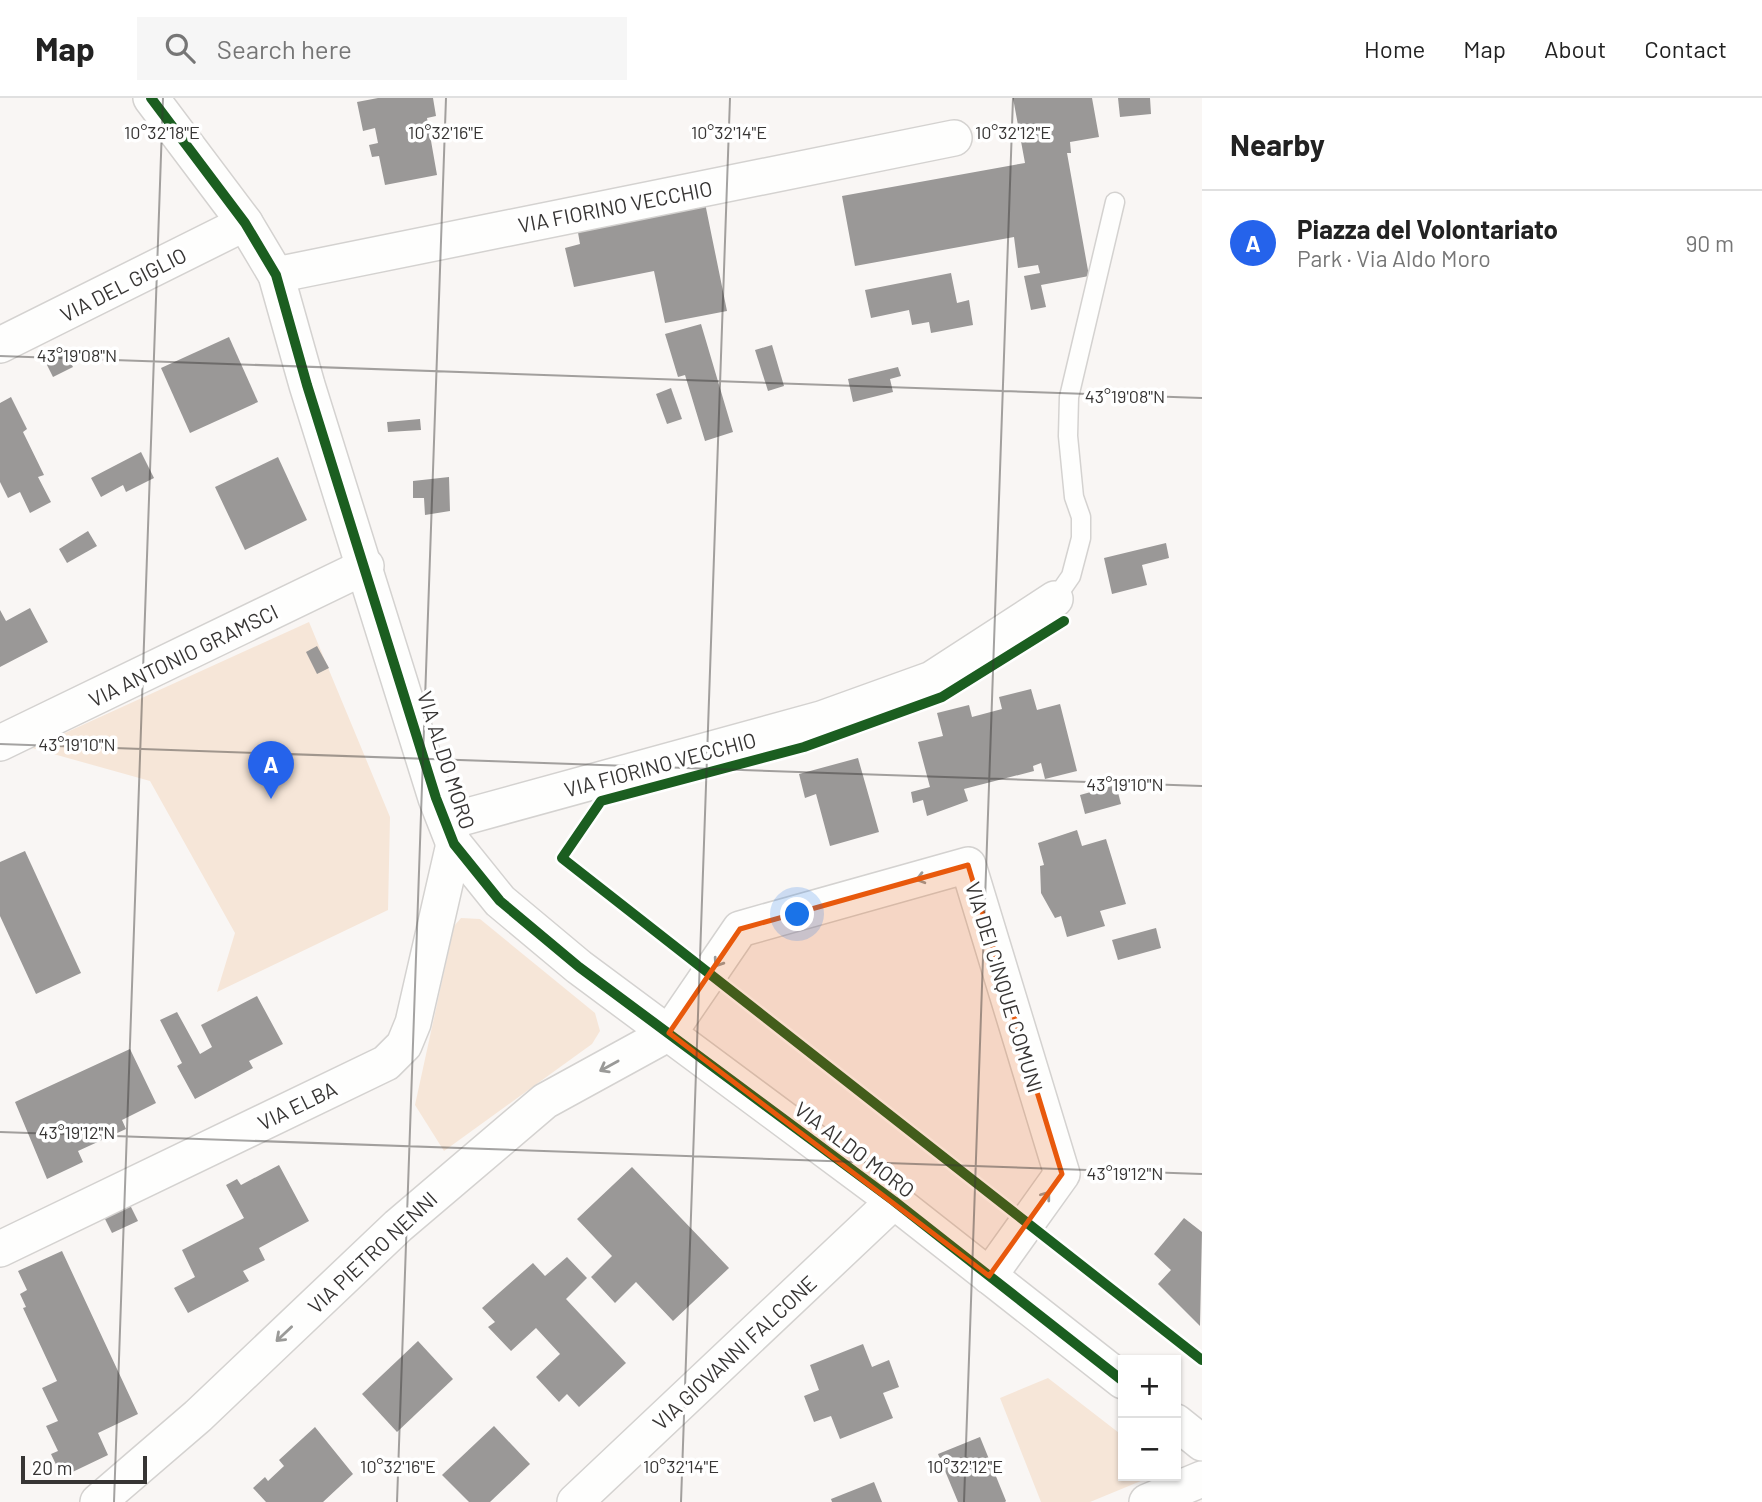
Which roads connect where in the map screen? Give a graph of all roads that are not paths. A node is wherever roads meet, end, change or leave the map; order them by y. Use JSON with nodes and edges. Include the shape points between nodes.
{"nodes":[{"id":1,"x":150,"y":98,"type":"edge"},
{"id":2,"x":954,"y":138,"type":"dead end"},
{"id":3,"x":1115,"y":202,"type":"dead end"},
{"id":4,"x":245,"y":223,"type":"junction"},
{"id":5,"x":276,"y":275,"type":"junction"},
{"id":6,"x":0,"y":345,"type":"edge"},
{"id":7,"x":366,"y":566,"type":"junction"},
{"id":8,"x":1055,"y":599,"type":"joint"},
{"id":9,"x":0,"y":743,"type":"edge"},
{"id":10,"x":450,"y":833,"type":"junction"},
{"id":11,"x":669,"y":1033,"type":"junction"},
{"id":12,"x":894,"y":1201,"type":"junction"},
{"id":13,"x":0,"y":1250,"type":"edge"},
{"id":14,"x":989,"y":1276,"type":"junction"},
{"id":15,"x":1118,"y":1377,"type":"edge"},
{"id":16,"x":1181,"y":1426,"type":"edge"},
{"id":17,"x":1202,"y":1443,"type":"edge"},
{"id":18,"x":1202,"y":1479,"type":"edge"},
{"id":19,"x":98,"y":1502,"type":"edge"},
{"id":20,"x":575,"y":1502,"type":"edge"},
{"id":21,"x":1147,"y":1502,"type":"edge"}],
"edges":[{"from":1,"to":4,"type":"street","name":"VIA ALDO MORO"},
{"from":2,"to":5,"type":"street","name":"VIA FIORINO VECCHIO"},
{"from":3,"to":8,"type":"lane","via":[[1069,397],[1068,436],[1081,538],[1071,576]]},
{"from":4,"to":5,"type":"street","name":"VIA ALDO MORO"},
{"from":4,"to":6,"type":"street","name":"VIA DEL GIGLIO"},
{"from":5,"to":7,"type":"street","name":"VIA ALDO MORO"},
{"from":7,"to":9,"type":"street","name":"VIA ANTONIO GRAMSCI"},
{"from":7,"to":10,"type":"street","name":"VIA ALDO MORO"},
{"from":8,"to":10,"type":"street","name":"VIA FIORINO VECCHIO","via":[[932,679],[821,719]]},
{"from":10,"to":11,"type":"street","name":"VIA ALDO MORO","via":[[500,901]]},
{"from":10,"to":13,"type":"street","name":"VIA ELBA","via":[[413,1023],[404,1045],[386,1062]]},
{"from":11,"to":12,"type":"street","name":"VIA ALDO MORO"},
{"from":14,"to":11,"type":"street","name":"VIA DEI CINQUE COMUNI","one_way":true,"via":[[1062,1174],[968,866],[740,929]]},
{"from":11,"to":19,"type":"street","name":"VIA PIETRO NENNI","one_way":true,"via":[[545,1101],[398,1226],[198,1416]]},
{"from":12,"to":14,"type":"street","name":"VIA ALDO MORO"},
{"from":12,"to":20,"type":"street","name":"VIA GIOVANNI FALCONE"},
{"from":14,"to":15,"type":"street","name":"VIA ALDO MORO"},
{"from":16,"to":17,"type":"street"},
{"from":18,"to":21,"type":"street"}]}
